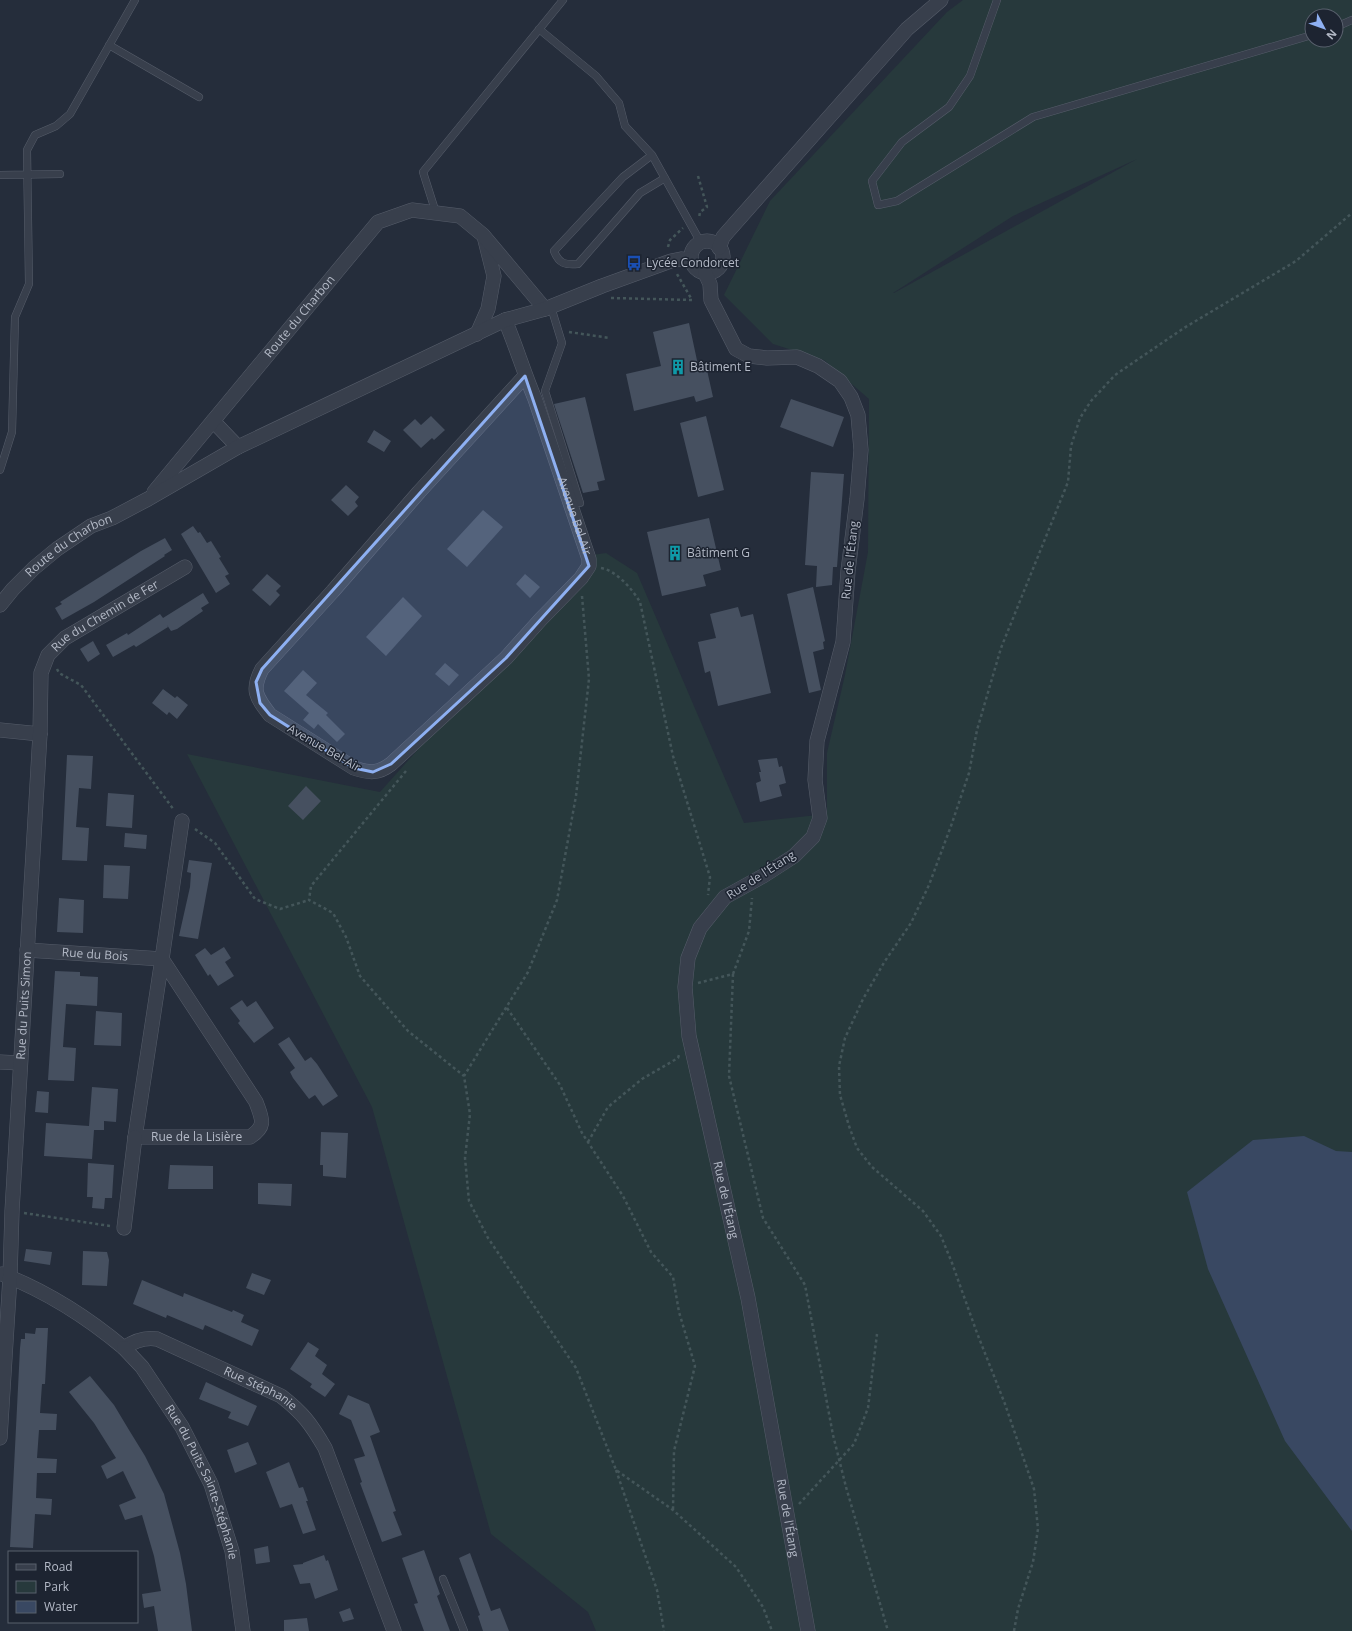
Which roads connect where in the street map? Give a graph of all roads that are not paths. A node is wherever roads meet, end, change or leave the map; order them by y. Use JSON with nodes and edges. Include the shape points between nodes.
{"nodes":[{"id":1,"x":134,"y":0,"type":"edge"},
{"id":2,"x":563,"y":0,"type":"edge"},
{"id":3,"x":941,"y":0,"type":"edge"},
{"id":4,"x":997,"y":0,"type":"edge"},
{"id":5,"x":539,"y":29,"type":"junction"},
{"id":6,"x":1304,"y":37,"type":"edge"},
{"id":7,"x":109,"y":45,"type":"junction"},
{"id":8,"x":199,"y":97,"type":"dead end"},
{"id":9,"x":652,"y":155,"type":"junction"},
{"id":10,"x":60,"y":174,"type":"dead end"},
{"id":11,"x":0,"y":175,"type":"edge"},
{"id":12,"x":27,"y":175,"type":"junction"},
{"id":13,"x":665,"y":178,"type":"junction"},
{"id":14,"x":436,"y":213,"type":"junction"},
{"id":15,"x":483,"y":235,"type":"junction"},
{"id":16,"x":701,"y":243,"type":"junction"},
{"id":17,"x":719,"y":248,"type":"junction"},
{"id":18,"x":691,"y":260,"type":"junction"},
{"id":19,"x":705,"y":273,"type":"junction"},
{"id":20,"x":548,"y":308,"type":"junction"},
{"id":21,"x":505,"y":320,"type":"junction"},
{"id":22,"x":477,"y":334,"type":"junction"},
{"id":23,"x":525,"y":376,"type":"junction"},
{"id":24,"x":213,"y":421,"type":"junction"},
{"id":25,"x":238,"y":447,"type":"junction"},
{"id":26,"x":0,"y":470,"type":"edge"},
{"id":27,"x":148,"y":499,"type":"junction"},
{"id":28,"x":580,"y":503,"type":"dead end"},
{"id":29,"x":185,"y":567,"type":"dead end"},
{"id":30,"x":0,"y":606,"type":"edge"},
{"id":31,"x":0,"y":730,"type":"edge"},
{"id":32,"x":40,"y":734,"type":"junction"},
{"id":33,"x":182,"y":821,"type":"road end"},
{"id":34,"x":27,"y":950,"type":"junction"},
{"id":35,"x":162,"y":958,"type":"junction"},
{"id":36,"x":0,"y":1062,"type":"edge"},
{"id":37,"x":20,"y":1063,"type":"junction"},
{"id":38,"x":135,"y":1138,"type":"junction"},
{"id":39,"x":124,"y":1228,"type":"road end"},
{"id":40,"x":5,"y":1275,"type":"edge"},
{"id":41,"x":124,"y":1348,"type":"junction"},
{"id":42,"x":0,"y":1438,"type":"edge"},
{"id":43,"x":443,"y":1579,"type":"dead end"},
{"id":44,"x":243,"y":1631,"type":"edge"},
{"id":45,"x":394,"y":1631,"type":"edge"},
{"id":46,"x":464,"y":1631,"type":"edge"},
{"id":47,"x":808,"y":1631,"type":"edge"}],
"edges":[{"from":1,"to":7,"type":"lane"},
{"from":2,"to":5,"type":"lane"},
{"from":3,"to":17,"type":"street","via":[[907,29],[723,237]]},
{"from":4,"to":6,"type":"lane","via":[[970,76],[949,107],[902,142],[872,181],[878,205],[897,201],[1033,117]]},
{"from":5,"to":9,"type":"lane","via":[[596,76],[619,103],[625,126]]},
{"from":5,"to":14,"type":"lane","via":[[423,172]]},
{"from":7,"to":8,"type":"lane"},
{"from":7,"to":12,"type":"lane","via":[[70,114],[56,126],[35,135],[27,150]]},
{"from":9,"to":13,"type":"lane"},
{"from":9,"to":13,"type":"lane","via":[[624,177],[554,251],[557,260],[566,265],[578,264],[640,193]]},
{"from":10,"to":12,"type":"lane"},
{"from":11,"to":12,"type":"lane"},
{"from":12,"to":26,"type":"lane","via":[[29,284],[14,317],[12,432]]},
{"from":13,"to":16,"type":"lane"},
{"from":14,"to":15,"type":"street","name":"Route du Charbon","via":[[460,216]]},
{"from":14,"to":24,"type":"street","name":"Route du Charbon","via":[[412,210],[378,222]]},
{"from":15,"to":20,"type":"street","name":"Route du Charbon"},
{"from":15,"to":22,"type":"street","via":[[494,276],[488,310]]},
{"from":16,"to":17,"type":"street","via":[[711,242]]},
{"from":16,"to":18,"type":"street","via":[[693,250]]},
{"from":17,"to":19,"type":"street","via":[[722,253],[720,265],[716,270]]},
{"from":18,"to":19,"type":"street","via":[[698,271]]},
{"from":18,"to":20,"type":"street","name":"Route du Charbon","via":[[681,258],[671,261]]},
{"from":19,"to":47,"type":"street","name":"Rue de l'Étang","via":[[710,284],[711,300],[736,349],[749,356],[797,357],[818,366],[840,381],[851,397],[858,415],[861,450],[842,642],[817,741],[815,780],[820,818],[814,837],[794,856],[725,897],[700,928],[688,958],[685,987],[689,1036],[748,1298]]},
{"from":20,"to":21,"type":"street","name":"Route du Charbon"},
{"from":20,"to":28,"type":"lane","via":[[562,343],[545,391]]},
{"from":21,"to":22,"type":"street","name":"Route du Charbon"},
{"from":21,"to":23,"type":"street","name":"Avenue Bel-Air"},
{"from":22,"to":25,"type":"street","name":"Route du Charbon"},
{"from":23,"to":23,"type":"street","name":"Avenue Bel-Air","via":[[262,669],[256,682],[260,703],[270,715],[354,768],[374,772],[383,770],[506,658],[585,572],[589,559]]},
{"from":24,"to":25,"type":"street"},
{"from":24,"to":27,"type":"street","name":"Route du Charbon"},
{"from":25,"to":27,"type":"street","name":"Route du Charbon"},
{"from":27,"to":30,"type":"street","name":"Route du Charbon","via":[[78,533],[34,568]]},
{"from":29,"to":32,"type":"street","name":"Rue du Chemin de Fer","via":[[65,638],[48,655],[42,673]]},
{"from":31,"to":32,"type":"street"},
{"from":32,"to":34,"type":"street","name":"Rue du Puits Simon"},
{"from":33,"to":35,"type":"street","name":"Rue de la Lisière"},
{"from":34,"to":35,"type":"street","name":"Rue du Bois"},
{"from":34,"to":37,"type":"street","name":"Rue du Puits Simon"},
{"from":35,"to":38,"type":"street","name":"Rue de la Lisière"},
{"from":35,"to":38,"type":"street","name":"Rue de la Lisière","via":[[256,1102],[262,1127],[250,1137]]},
{"from":36,"to":37,"type":"street"},
{"from":37,"to":40,"type":"street","name":"Rue du Puits Simon","via":[[12,1211]]},
{"from":38,"to":39,"type":"street"},
{"from":40,"to":41,"type":"street","via":[[72,1308]]},
{"from":40,"to":42,"type":"street","name":"Rue du Puits Simon"},
{"from":41,"to":44,"type":"street","name":"Rue du Puits Sainte-Stéphanie","via":[[142,1367],[182,1427],[211,1484],[232,1551]]},
{"from":41,"to":45,"type":"street","name":"Rue Stéphanie","via":[[141,1340],[157,1339],[281,1396],[298,1410],[312,1425],[325,1448]]},
{"from":43,"to":46,"type":"lane"}]}
